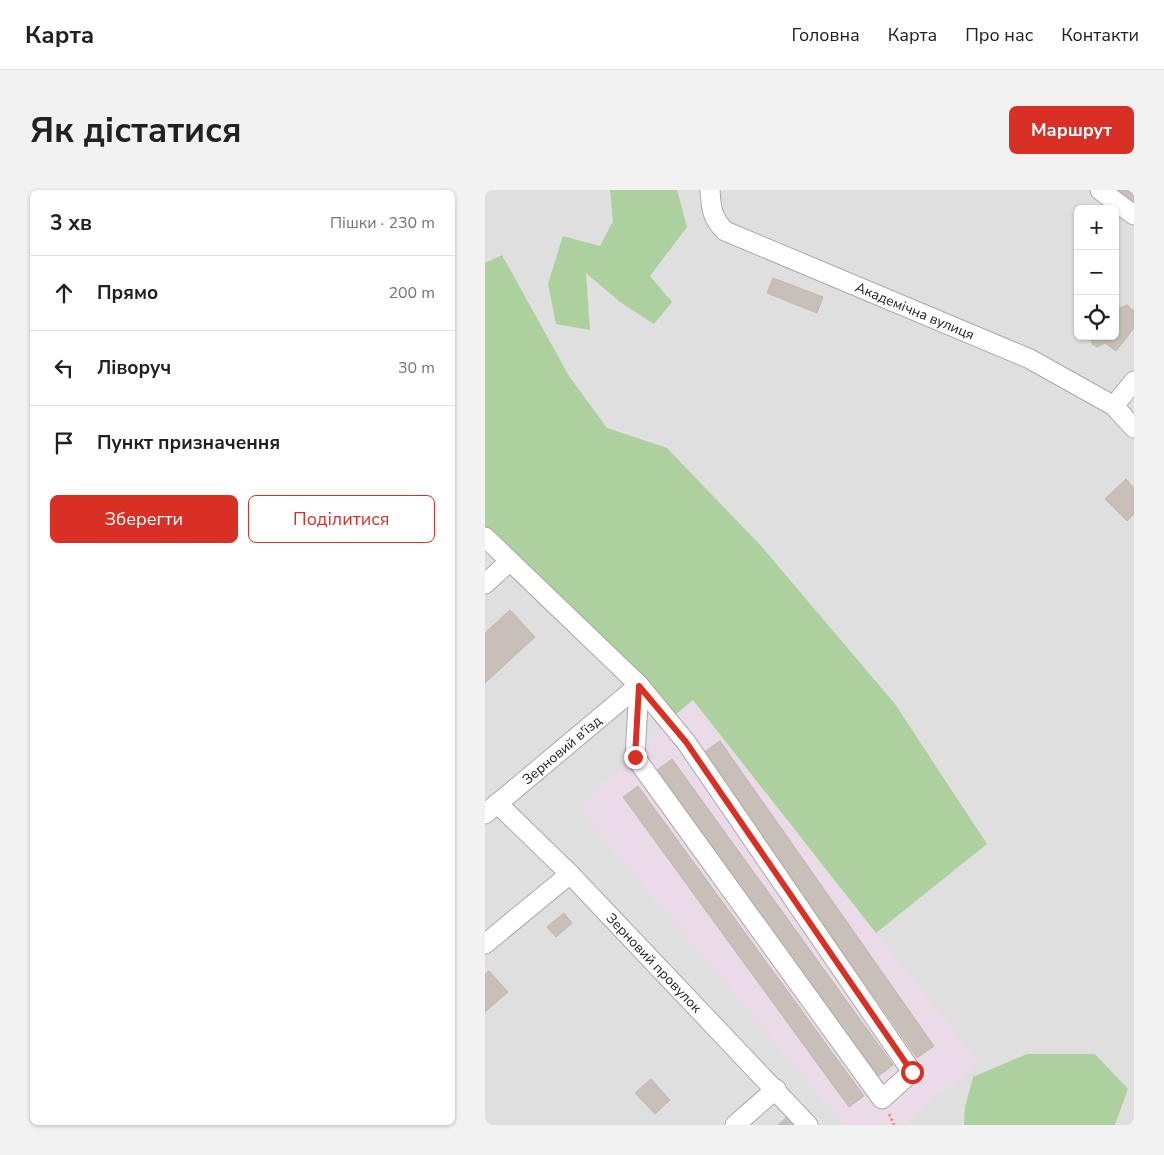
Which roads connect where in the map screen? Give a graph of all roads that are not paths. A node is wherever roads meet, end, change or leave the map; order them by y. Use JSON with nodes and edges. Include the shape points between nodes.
{"nodes":[{"id":1,"x":710,"y":190,"type":"edge"},
{"id":2,"x":1100,"y":190,"type":"edge"},
{"id":3,"x":1134,"y":215,"type":"edge"},
{"id":4,"x":1134,"y":381,"type":"edge"},
{"id":5,"x":1114,"y":406,"type":"junction"},
{"id":6,"x":1134,"y":428,"type":"edge"},
{"id":7,"x":485,"y":537,"type":"edge"},
{"id":8,"x":510,"y":561,"type":"junction"},
{"id":9,"x":485,"y":584,"type":"edge"},
{"id":10,"x":639,"y":686,"type":"junction"},
{"id":11,"x":491,"y":809,"type":"edge"},
{"id":12,"x":570,"y":874,"type":"junction"},
{"id":13,"x":485,"y":944,"type":"edge"},
{"id":14,"x":775,"y":1089,"type":"junction"},
{"id":15,"x":735,"y":1125,"type":"edge"},
{"id":16,"x":808,"y":1125,"type":"edge"}],
"edges":[{"from":1,"to":5,"type":"street","name":"Академічна вулиця","via":[[716,222],[725,231],[1030,359]]},
{"from":2,"to":3,"type":"street"},
{"from":4,"to":5,"type":"street"},
{"from":5,"to":6,"type":"street","name":"Академічна вулиця"},
{"from":7,"to":8,"type":"street"},
{"from":8,"to":9,"type":"street"},
{"from":8,"to":10,"type":"street"},
{"from":10,"to":10,"type":"street","via":[[635,757],[882,1099],[912,1072],[686,742]]},
{"from":10,"to":11,"type":"street","name":"Зерновий в'їзд"},
{"from":11,"to":12,"type":"street","name":"Зерновий провулок"},
{"from":12,"to":13,"type":"street"},
{"from":12,"to":14,"type":"street","name":"Зерновий провулок"},
{"from":14,"to":15,"type":"street"},
{"from":14,"to":16,"type":"street","name":"Зерновий провулок"}]}
